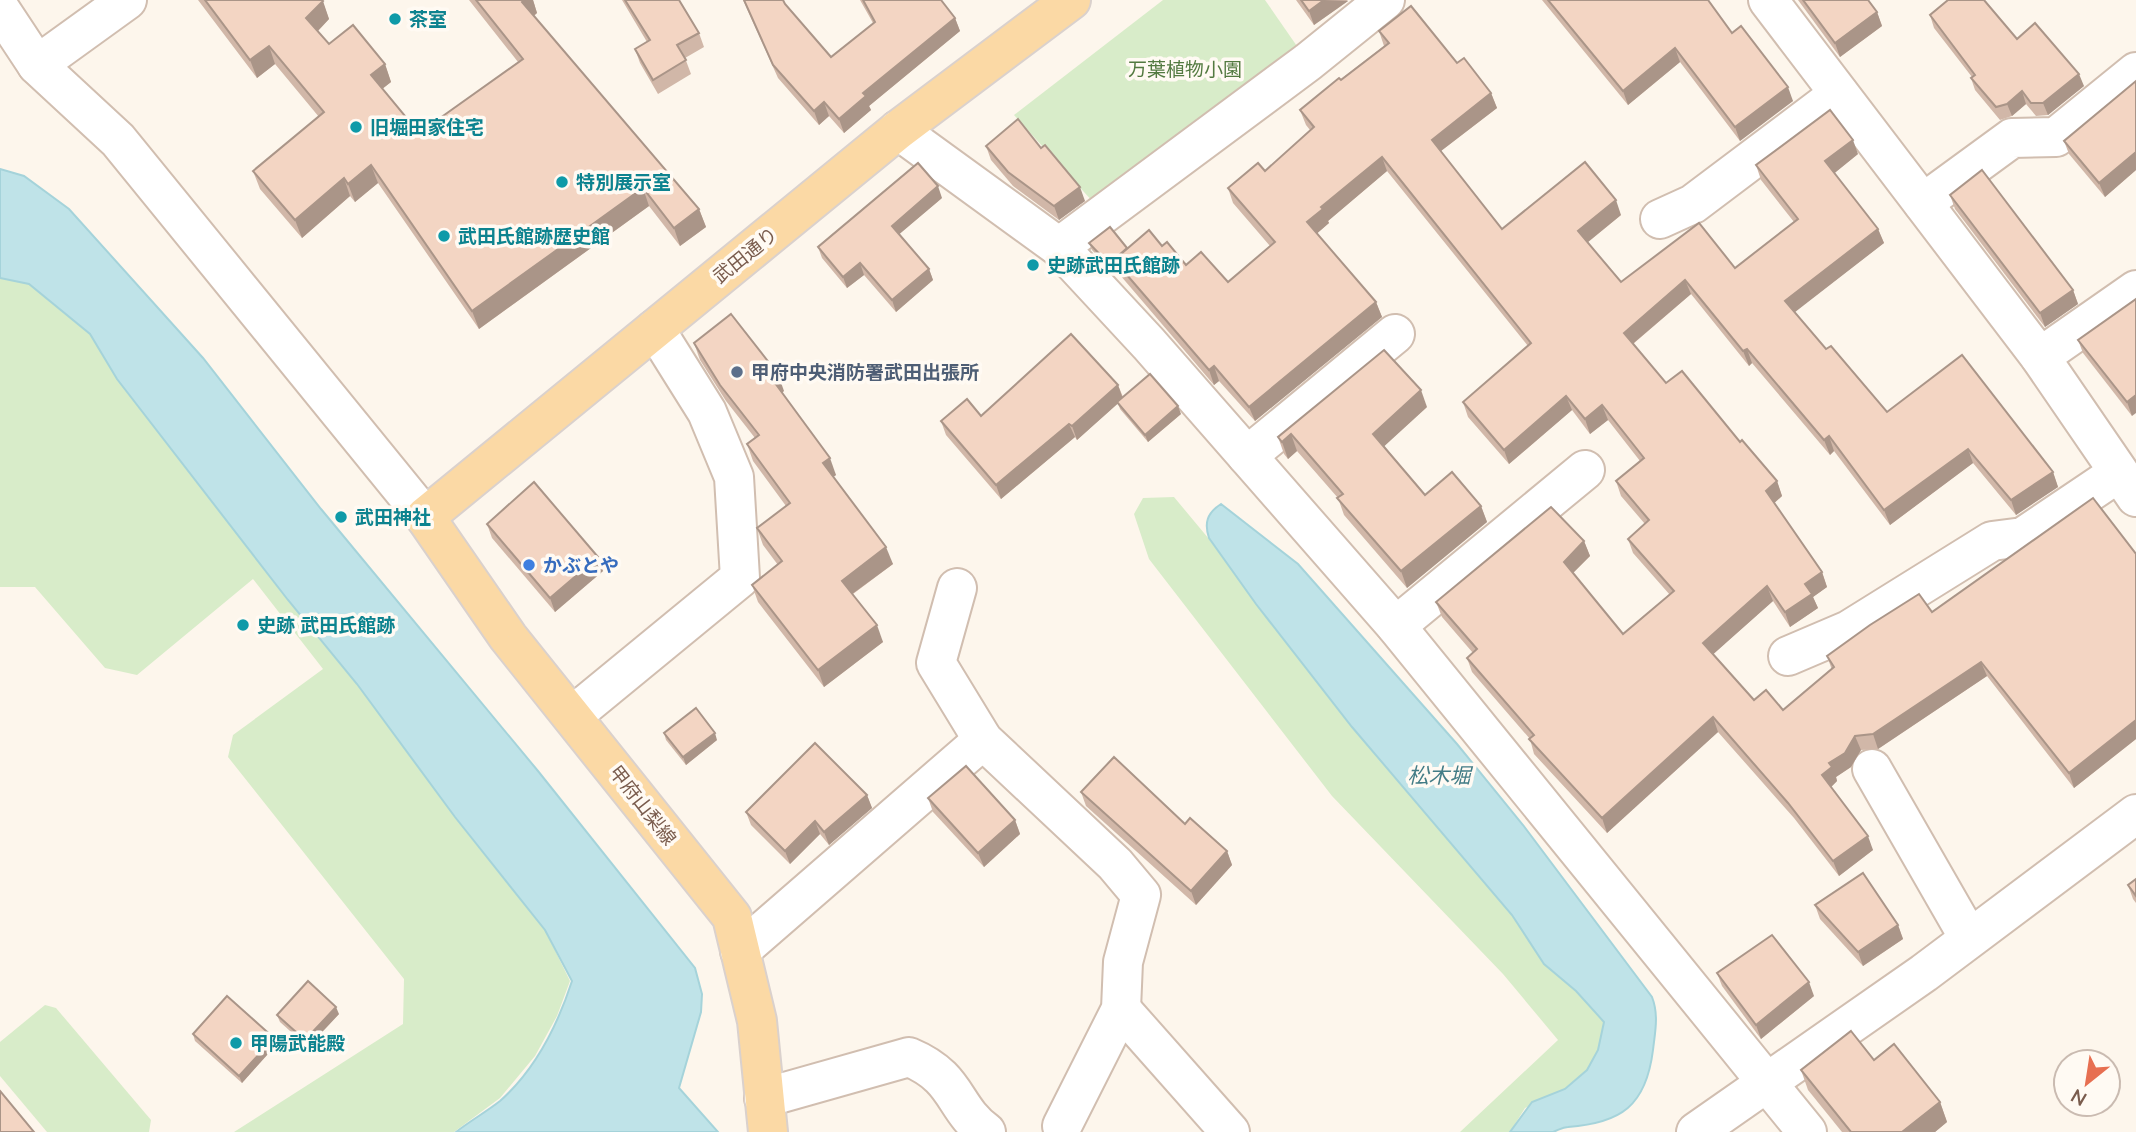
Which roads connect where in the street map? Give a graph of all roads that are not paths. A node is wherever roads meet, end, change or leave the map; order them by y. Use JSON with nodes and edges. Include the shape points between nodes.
{"nodes":[{"id":1,"x":127,"y":0,"type":"edge"},
{"id":2,"x":1071,"y":0,"type":"edge"},
{"id":3,"x":1385,"y":0,"type":"edge"},
{"id":4,"x":1768,"y":0,"type":"edge"},
{"id":5,"x":14,"y":42,"type":"edge"},
{"id":6,"x":2136,"y":72,"type":"edge"},
{"id":7,"x":1839,"y":94,"type":"junction"},
{"id":8,"x":898,"y":130,"type":"junction"},
{"id":9,"x":1923,"y":203,"type":"junction"},
{"id":10,"x":1660,"y":219,"type":"dead end"},
{"id":11,"x":1059,"y":247,"type":"junction"},
{"id":12,"x":2136,"y":290,"type":"edge"},
{"id":13,"x":655,"y":329,"type":"junction"},
{"id":14,"x":1395,"y":334,"type":"dead end"},
{"id":15,"x":2040,"y":358,"type":"junction"},
{"id":16,"x":1247,"y":456,"type":"junction"},
{"id":17,"x":1585,"y":470,"type":"dead end"},
{"id":18,"x":2127,"y":485,"type":"edge"},
{"id":19,"x":425,"y":517,"type":"junction"},
{"id":20,"x":957,"y":589,"type":"dead end"},
{"id":21,"x":1396,"y":626,"type":"junction"},
{"id":22,"x":1788,"y":656,"type":"dead end"},
{"id":23,"x":572,"y":716,"type":"junction"},
{"id":24,"x":983,"y":740,"type":"junction"},
{"id":25,"x":1872,"y":769,"type":"dead end"},
{"id":26,"x":2136,"y":814,"type":"edge"},
{"id":27,"x":1969,"y":938,"type":"junction"},
{"id":28,"x":740,"y":951,"type":"junction"},
{"id":29,"x":1121,"y":1009,"type":"junction"},
{"id":30,"x":1765,"y":1081,"type":"junction"},
{"id":31,"x":766,"y":1115,"type":"edge"},
{"id":32,"x":1057,"y":1130,"type":"edge"},
{"id":33,"x":986,"y":1132,"type":"edge"},
{"id":34,"x":1230,"y":1132,"type":"edge"},
{"id":35,"x":1696,"y":1132,"type":"edge"},
{"id":36,"x":1807,"y":1132,"type":"edge"}],
"edges":[{"from":1,"to":5,"type":"street"},
{"from":2,"to":8,"type":"main road","name":"武田通り"},
{"from":3,"to":11,"type":"street"},
{"from":4,"to":7,"type":"street"},
{"from":5,"to":19,"type":"street","via":[[118,140]]},
{"from":6,"to":9,"type":"street","via":[[2056,137],[2012,138]]},
{"from":7,"to":9,"type":"street"},
{"from":7,"to":10,"type":"street","via":[[1693,204]]},
{"from":8,"to":11,"type":"street"},
{"from":8,"to":13,"type":"main road","name":"武田通り"},
{"from":9,"to":15,"type":"street"},
{"from":11,"to":16,"type":"street"},
{"from":12,"to":15,"type":"street"},
{"from":13,"to":19,"type":"main road","name":"武田通り"},
{"from":13,"to":23,"type":"street","via":[[707,412],[734,477],[740,578]]},
{"from":14,"to":16,"type":"street"},
{"from":15,"to":18,"type":"street"},
{"from":16,"to":21,"type":"street"},
{"from":17,"to":21,"type":"street"},
{"from":18,"to":22,"type":"street","via":[[2023,537],[1992,541],[1849,630]]},
{"from":19,"to":23,"type":"main road","name":"甲府山梨線","via":[[508,637]]},
{"from":20,"to":24,"type":"street","via":[[936,663]]},
{"from":21,"to":30,"type":"street"},
{"from":23,"to":28,"type":"main road","name":"甲府山梨線","via":[[732,917]]},
{"from":24,"to":28,"type":"street"},
{"from":24,"to":29,"type":"street","via":[[1115,864],[1141,895],[1124,962]]},
{"from":25,"to":27,"type":"street"},
{"from":26,"to":27,"type":"street"},
{"from":27,"to":30,"type":"street"},
{"from":28,"to":31,"type":"main road","name":"甲府山梨線","via":[[757,1021]]},
{"from":29,"to":32,"type":"street"},
{"from":29,"to":34,"type":"street"},
{"from":30,"to":35,"type":"street"},
{"from":30,"to":36,"type":"street"},
{"from":31,"to":33,"type":"street","via":[[909,1056],[944,1078]]}]}
